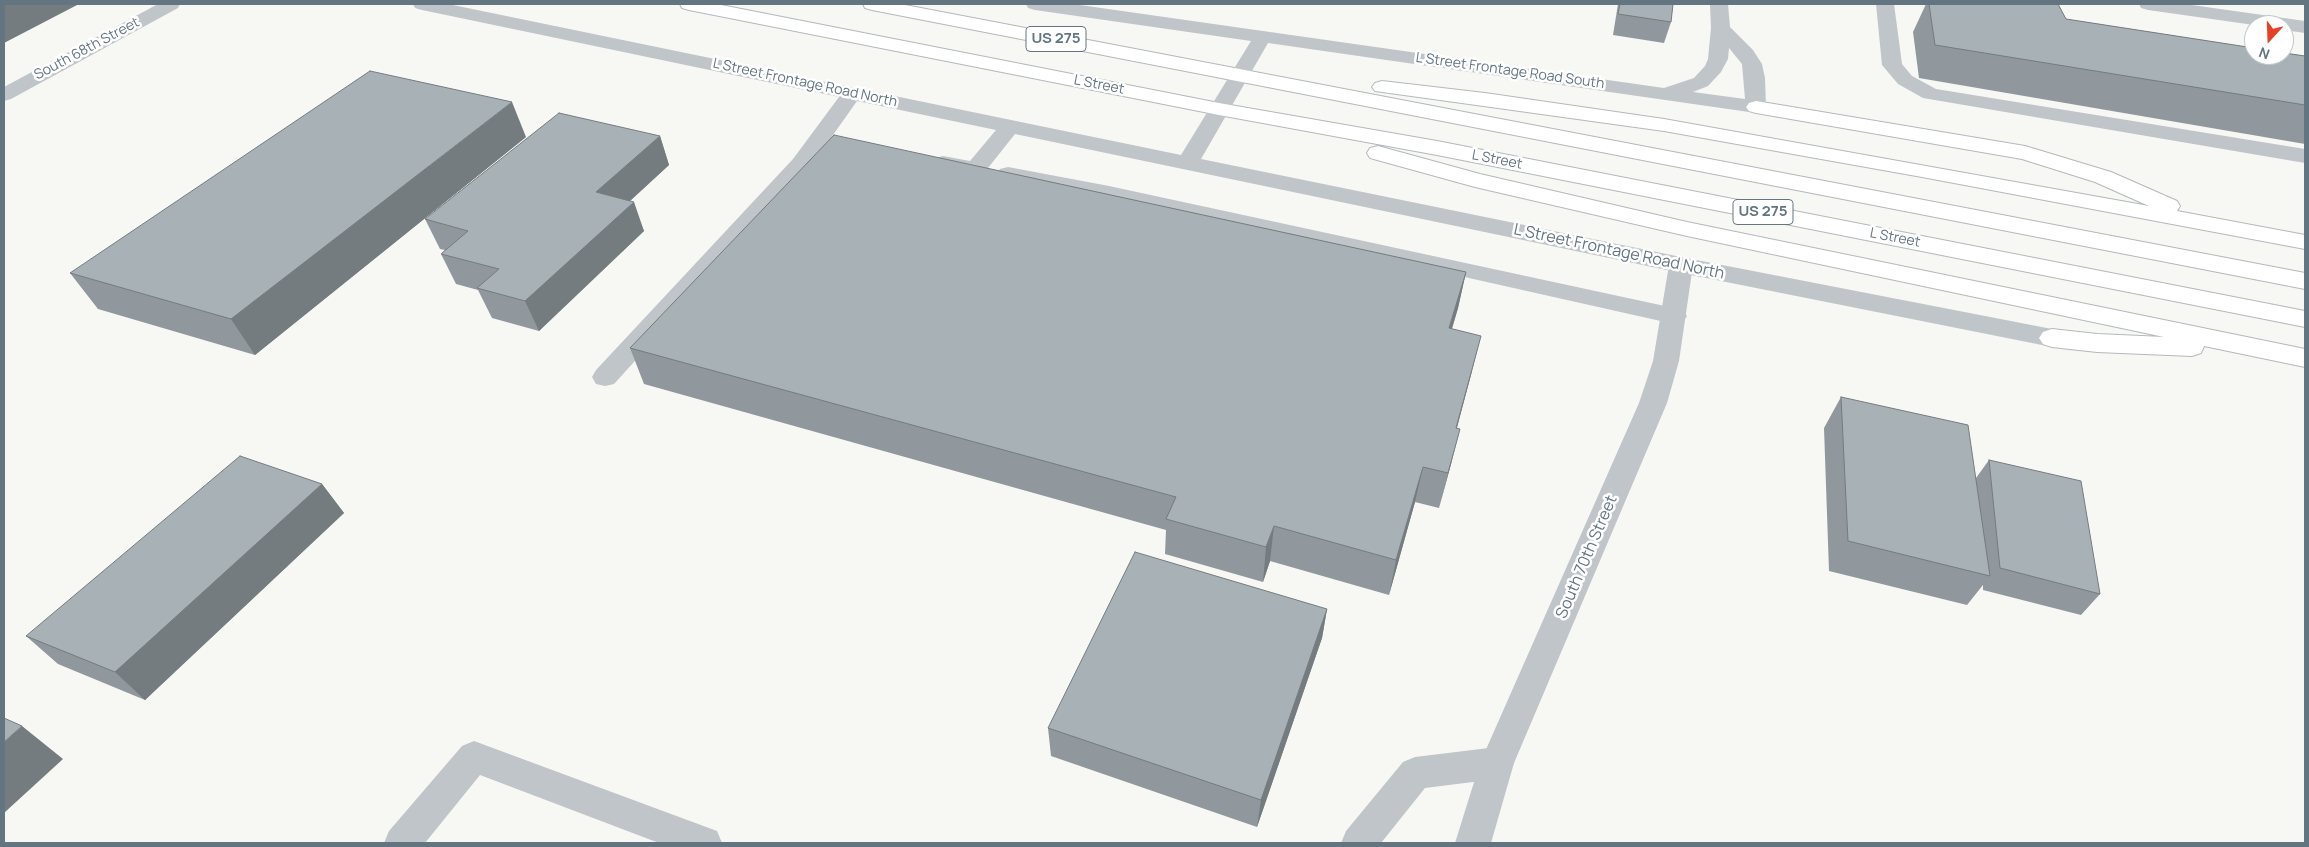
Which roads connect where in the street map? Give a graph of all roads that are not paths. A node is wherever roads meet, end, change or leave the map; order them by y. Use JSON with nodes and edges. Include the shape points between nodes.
{"nodes":[{"id":1,"x":171,"y":4,"type":"edge"},
{"id":2,"x":422,"y":4,"type":"edge"},
{"id":3,"x":689,"y":4,"type":"edge"},
{"id":4,"x":872,"y":4,"type":"edge"},
{"id":5,"x":1035,"y":4,"type":"edge"},
{"id":6,"x":1718,"y":4,"type":"edge"},
{"id":7,"x":1885,"y":4,"type":"edge"},
{"id":8,"x":2148,"y":4,"type":"edge"},
{"id":9,"x":2240,"y":11,"type":"edge"},
{"id":10,"x":2305,"y":26,"type":"edge"},
{"id":11,"x":1721,"y":28,"type":"junction"},
{"id":12,"x":1263,"y":36,"type":"junction"},
{"id":13,"x":1240,"y":74,"type":"junction"},
{"id":14,"x":852,"y":93,"type":"junction"},
{"id":15,"x":1667,"y":94,"type":"junction"},
{"id":16,"x":4,"y":95,"type":"edge"},
{"id":17,"x":1756,"y":107,"type":"junction"},
{"id":18,"x":1220,"y":109,"type":"junction"},
{"id":19,"x":1010,"y":126,"type":"junction"},
{"id":20,"x":2305,"y":156,"type":"edge"},
{"id":21,"x":920,"y":159,"type":"edge"},
{"id":22,"x":1187,"y":163,"type":"junction"},
{"id":23,"x":976,"y":168,"type":"junction"},
{"id":24,"x":2224,"y":227,"type":"junction"},
{"id":25,"x":2305,"y":242,"type":"edge"},
{"id":26,"x":1681,"y":266,"type":"junction"},
{"id":27,"x":2305,"y":282,"type":"edge"},
{"id":28,"x":1674,"y":316,"type":"junction"},
{"id":29,"x":2305,"y":319,"type":"edge"},
{"id":30,"x":2052,"y":338,"type":"joint"},
{"id":31,"x":2263,"y":349,"type":"junction"},
{"id":32,"x":2305,"y":358,"type":"edge"},
{"id":33,"x":605,"y":377,"type":"dead end"},
{"id":34,"x":1497,"y":762,"type":"junction"},
{"id":35,"x":402,"y":843,"type":"edge"},
{"id":36,"x":704,"y":843,"type":"edge"},
{"id":37,"x":1359,"y":843,"type":"edge"},
{"id":38,"x":1474,"y":843,"type":"edge"}],
"edges":[{"from":1,"to":16,"type":"street","name":"South 68th Street"},
{"from":2,"to":14,"type":"street","name":"L Street Frontage Road North"},
{"from":3,"to":18,"type":"main road","name":"L Street","number":"US 275"},
{"from":4,"to":13,"type":"main road","number":"US 275"},
{"from":5,"to":12,"type":"street","name":"L Street Frontage Road South"},
{"from":6,"to":11,"type":"street"},
{"from":7,"to":20,"type":"street","via":[[1892,65],[1905,80],[1930,94]]},
{"from":8,"to":9,"type":"street"},
{"from":9,"to":10,"type":"street"},
{"from":11,"to":15,"type":"street","via":[[1718,60],[1708,76],[1701,82]]},
{"from":11,"to":17,"type":"street","via":[[1752,64]]},
{"from":12,"to":13,"type":"street"},
{"from":12,"to":15,"type":"street","name":"L Street Frontage Road South"},
{"from":13,"to":18,"type":"street"},
{"from":13,"to":24,"type":"main road","via":[[1485,98],[1664,125]]},
{"from":13,"to":27,"type":"main road","number":"US 275"},
{"from":14,"to":19,"type":"street","name":"L Street Frontage Road North"},
{"from":14,"to":33,"type":"street","via":[[826,144],[801,164]]},
{"from":15,"to":17,"type":"street","name":"L Street Frontage Road South"},
{"from":17,"to":24,"type":"main road","via":[[2032,156],[2103,177]]},
{"from":18,"to":22,"type":"street"},
{"from":18,"to":29,"type":"main road","name":"L Street","number":"US 275","via":[[1428,146]]},
{"from":18,"to":31,"type":"main road","via":[[1475,180],[1565,201]]},
{"from":19,"to":22,"type":"street","name":"L Street Frontage Road North"},
{"from":19,"to":23,"type":"street"},
{"from":21,"to":23,"type":"street"},
{"from":22,"to":26,"type":"street","name":"L Street Frontage Road North"},
{"from":23,"to":28,"type":"street","via":[[1353,244]]},
{"from":24,"to":25,"type":"main road"},
{"from":26,"to":28,"type":"street","name":"South 70th Street"},
{"from":26,"to":30,"type":"street","name":"L Street Frontage Road North"},
{"from":28,"to":34,"type":"street","name":"South 70th Street","via":[[1654,403]]},
{"from":30,"to":31,"type":"main road","via":[[2135,346]]},
{"from":31,"to":32,"type":"main road"},
{"from":34,"to":37,"type":"street","via":[[1415,773]]},
{"from":34,"to":38,"type":"street","name":"South 70th Street"},
{"from":35,"to":36,"type":"street","via":[[474,757]]}]}
